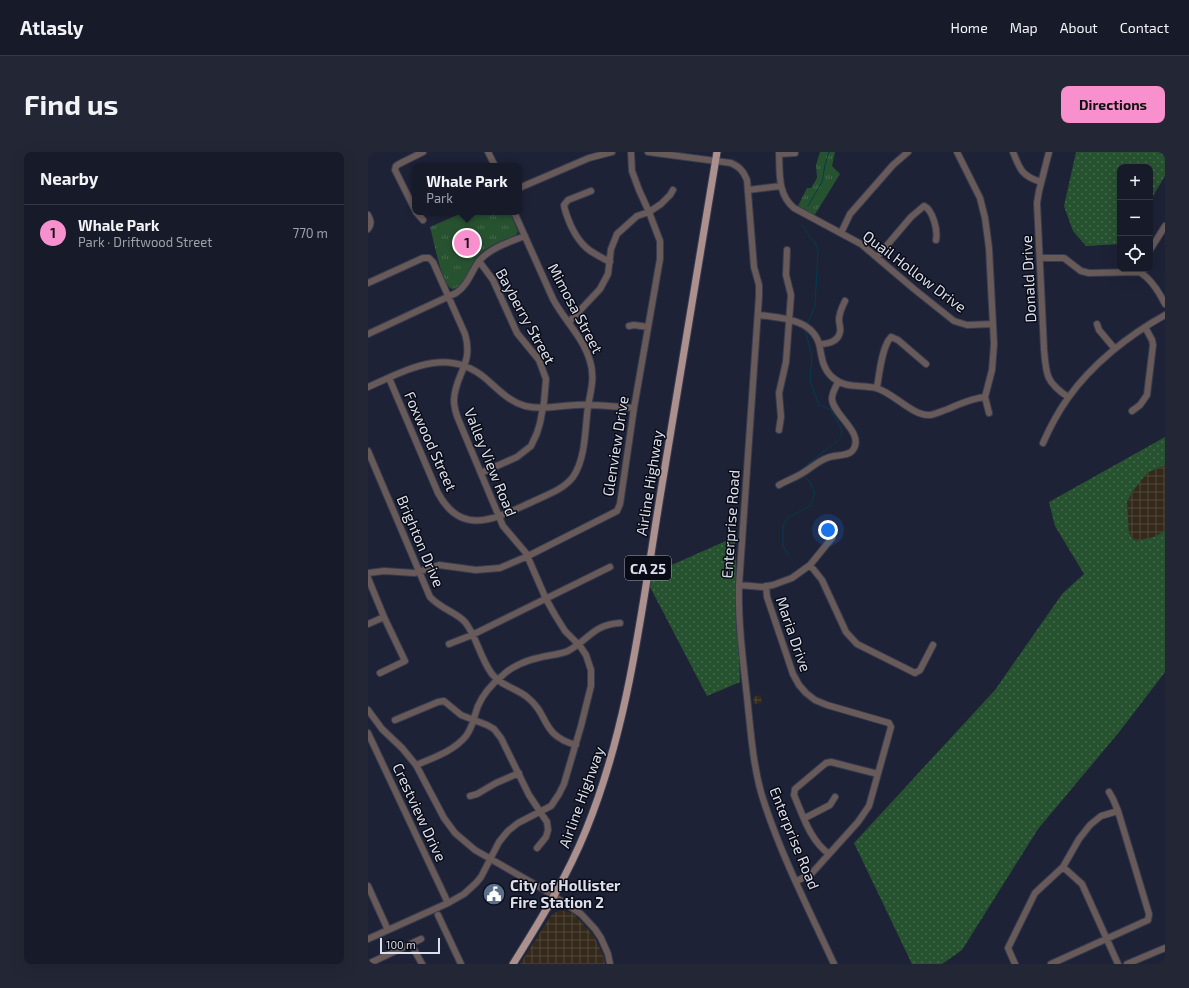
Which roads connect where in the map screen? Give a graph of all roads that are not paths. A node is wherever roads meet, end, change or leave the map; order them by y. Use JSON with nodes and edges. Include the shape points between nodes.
{"nodes":[{"id":1,"x":423,"y":152,"type":"edge"},
{"id":2,"x":488,"y":152,"type":"edge"},
{"id":3,"x":612,"y":152,"type":"edge"},
{"id":4,"x":631,"y":152,"type":"edge"},
{"id":5,"x":648,"y":152,"type":"edge"},
{"id":6,"x":717,"y":152,"type":"edge"},
{"id":7,"x":908,"y":152,"type":"edge"},
{"id":8,"x":957,"y":152,"type":"edge"},
{"id":9,"x":1013,"y":152,"type":"edge"},
{"id":10,"x":1049,"y":152,"type":"edge"},
{"id":11,"x":779,"y":153,"type":"edge"},
{"id":12,"x":795,"y":153,"type":"edge"},
{"id":13,"x":716,"y":162,"type":"junction"},
{"id":14,"x":494,"y":163,"type":"edge"},
{"id":15,"x":1041,"y":182,"type":"junction"},
{"id":16,"x":781,"y":186,"type":"junction"},
{"id":17,"x":522,"y":187,"type":"edge"},
{"id":18,"x":673,"y":190,"type":"dead end"},
{"id":19,"x":748,"y":190,"type":"junction"},
{"id":20,"x":590,"y":191,"type":"dead end"},
{"id":21,"x":412,"y":203,"type":"edge"},
{"id":22,"x":649,"y":212,"type":"junction"},
{"id":23,"x":368,"y":215,"type":"edge"},
{"id":24,"x":419,"y":215,"type":"edge"},
{"id":25,"x":515,"y":215,"type":"edge"},
{"id":26,"x":423,"y":220,"type":"dead end"},
{"id":27,"x":1165,"y":226,"type":"edge"},
{"id":28,"x":369,"y":228,"type":"edge"},
{"id":29,"x":841,"y":233,"type":"junction"},
{"id":30,"x":525,"y":236,"type":"junction"},
{"id":31,"x":936,"y":240,"type":"dead end"},
{"id":32,"x":1153,"y":245,"type":"edge"},
{"id":33,"x":787,"y":250,"type":"dead end"},
{"id":34,"x":877,"y":258,"type":"junction"},
{"id":35,"x":1040,"y":258,"type":"junction"},
{"id":36,"x":479,"y":261,"type":"junction"},
{"id":37,"x":610,"y":262,"type":"junction"},
{"id":38,"x":1117,"y":271,"type":"edge"},
{"id":39,"x":1141,"y":272,"type":"edge"},
{"id":40,"x":368,"y":283,"type":"edge"},
{"id":41,"x":448,"y":298,"type":"junction"},
{"id":42,"x":845,"y":301,"type":"dead end"},
{"id":43,"x":1165,"y":304,"type":"edge"},
{"id":44,"x":759,"y":315,"type":"junction"},
{"id":45,"x":1165,"y":315,"type":"edge"},
{"id":46,"x":789,"y":320,"type":"junction"},
{"id":47,"x":569,"y":322,"type":"junction"},
{"id":48,"x":993,"y":324,"type":"junction"},
{"id":49,"x":1097,"y":324,"type":"dead end"},
{"id":50,"x":630,"y":326,"type":"dead end"},
{"id":51,"x":648,"y":327,"type":"junction"},
{"id":52,"x":1145,"y":327,"type":"junction"},
{"id":53,"x":368,"y":334,"type":"edge"},
{"id":54,"x":819,"y":344,"type":"junction"},
{"id":55,"x":1115,"y":349,"type":"junction"},
{"id":56,"x":926,"y":364,"type":"dead end"},
{"id":57,"x":464,"y":366,"type":"junction"},
{"id":58,"x":389,"y":378,"type":"junction"},
{"id":59,"x":838,"y":382,"type":"junction"},
{"id":60,"x":368,"y":387,"type":"edge"},
{"id":61,"x":877,"y":388,"type":"junction"},
{"id":62,"x":982,"y":397,"type":"junction"},
{"id":63,"x":1068,"y":397,"type":"junction"},
{"id":64,"x":588,"y":406,"type":"junction"},
{"id":65,"x":543,"y":408,"type":"junction"},
{"id":66,"x":634,"y":408,"type":"junction"},
{"id":67,"x":1132,"y":411,"type":"dead end"},
{"id":68,"x":989,"y":413,"type":"dead end"},
{"id":69,"x":778,"y":430,"type":"dead end"},
{"id":70,"x":1043,"y":443,"type":"dead end"},
{"id":71,"x":368,"y":451,"type":"edge"},
{"id":72,"x":370,"y":463,"type":"edge"},
{"id":73,"x":481,"y":474,"type":"junction"},
{"id":74,"x":779,"y":485,"type":"dead end"},
{"id":75,"x":499,"y":517,"type":"junction"},
{"id":76,"x":832,"y":538,"type":"dead end"},
{"id":77,"x":528,"y":556,"type":"junction"},
{"id":78,"x":810,"y":565,"type":"junction"},
{"id":79,"x":610,"y":567,"type":"dead end"},
{"id":80,"x":419,"y":572,"type":"junction"},
{"id":81,"x":368,"y":573,"type":"edge"},
{"id":82,"x":368,"y":578,"type":"edge"},
{"id":83,"x":739,"y":585,"type":"junction"},
{"id":84,"x":766,"y":586,"type":"junction"},
{"id":85,"x":546,"y":599,"type":"junction"},
{"id":86,"x":384,"y":617,"type":"junction"},
{"id":87,"x":620,"y":623,"type":"dead end"},
{"id":88,"x":368,"y":624,"type":"edge"},
{"id":89,"x":472,"y":635,"type":"junction"},
{"id":90,"x":449,"y":644,"type":"dead end"},
{"id":91,"x":578,"y":644,"type":"junction"},
{"id":92,"x":933,"y":645,"type":"dead end"},
{"id":93,"x":380,"y":673,"type":"dead end"},
{"id":94,"x":497,"y":680,"type":"junction"},
{"id":95,"x":368,"y":710,"type":"edge"},
{"id":96,"x":395,"y":720,"type":"dead end"},
{"id":97,"x":474,"y":720,"type":"junction"},
{"id":98,"x":368,"y":733,"type":"edge"},
{"id":99,"x":576,"y":745,"type":"junction"},
{"id":100,"x":385,"y":751,"type":"dead end"},
{"id":101,"x":378,"y":754,"type":"junction"},
{"id":102,"x":416,"y":765,"type":"junction"},
{"id":103,"x":519,"y":773,"type":"junction"},
{"id":104,"x":878,"y":774,"type":"junction"},
{"id":105,"x":1109,"y":792,"type":"dead end"},
{"id":106,"x":470,"y":796,"type":"dead end"},
{"id":107,"x":835,"y":797,"type":"dead end"},
{"id":108,"x":1118,"y":811,"type":"junction"},
{"id":109,"x":539,"y":812,"type":"junction"},
{"id":110,"x":805,"y":818,"type":"junction"},
{"id":111,"x":538,"y":848,"type":"dead end"},
{"id":112,"x":829,"y":854,"type":"junction"},
{"id":113,"x":490,"y":858,"type":"junction"},
{"id":114,"x":1063,"y":866,"type":"junction"},
{"id":115,"x":797,"y":881,"type":"junction"},
{"id":116,"x":368,"y":886,"type":"edge"},
{"id":117,"x":554,"y":896,"type":"junction"},
{"id":118,"x":448,"y":903,"type":"junction"},
{"id":119,"x":438,"y":915,"type":"dead end"},
{"id":120,"x":388,"y":930,"type":"junction"},
{"id":121,"x":368,"y":939,"type":"edge"},
{"id":122,"x":421,"y":939,"type":"dead end"},
{"id":123,"x":1107,"y":939,"type":"junction"},
{"id":124,"x":411,"y":944,"type":"junction"},
{"id":125,"x":1165,"y":948,"type":"edge"},
{"id":126,"x":383,"y":958,"type":"junction"},
{"id":127,"x":368,"y":964,"type":"edge"},
{"id":128,"x":386,"y":964,"type":"edge"},
{"id":129,"x":422,"y":964,"type":"edge"},
{"id":130,"x":461,"y":964,"type":"edge"},
{"id":131,"x":514,"y":964,"type":"edge"},
{"id":132,"x":610,"y":964,"type":"edge"},
{"id":133,"x":834,"y":964,"type":"edge"},
{"id":134,"x":1015,"y":964,"type":"edge"},
{"id":135,"x":1051,"y":964,"type":"edge"},
{"id":136,"x":1118,"y":964,"type":"edge"},
{"id":137,"x":1127,"y":964,"type":"edge"}],
"edges":[{"from":1,"to":21,"type":"street","via":[[399,164],[395,170]]},
{"from":2,"to":14,"type":"street"},
{"from":3,"to":17,"type":"street","via":[[589,158]]},
{"from":4,"to":22,"type":"street","name":"Glenview Drive","via":[[632,171]]},
{"from":5,"to":13,"type":"street","name":"Enterprise Road"},
{"from":6,"to":13,"type":"main road","name":"Airline Highway","number":"CA 25"},
{"from":7,"to":29,"type":"street","via":[[893,165],[850,214]]},
{"from":8,"to":48,"type":"street","via":[[980,198],[985,218]]},
{"from":9,"to":15,"type":"street","via":[[1025,176]]},
{"from":10,"to":15,"type":"street","name":"Donald Drive"},
{"from":11,"to":12,"type":"street"},
{"from":11,"to":16,"type":"street"},
{"from":13,"to":19,"type":"street","name":"Enterprise Road","via":[[730,163],[743,171]]},
{"from":13,"to":117,"type":"main road","name":"Airline Highway","number":"CA 25","via":[[621,720],[586,830]]},
{"from":15,"to":35,"type":"street","name":"Donald Drive","via":[[1037,198]]},
{"from":16,"to":19,"type":"street"},
{"from":16,"to":29,"type":"street","name":"Quail Hollow Drive","via":[[786,201],[794,208]]},
{"from":18,"to":22,"type":"street","via":[[661,204]]},
{"from":19,"to":44,"type":"street","name":"Enterprise Road","via":[[754,266],[759,285]]},
{"from":20,"to":37,"type":"street","via":[[568,200],[564,205],[565,212],[577,238],[584,246]]},
{"from":22,"to":37,"type":"street","via":[[637,216],[617,234],[611,249]]},
{"from":22,"to":51,"type":"street","name":"Glenview Drive","via":[[660,241],[660,259]]},
{"from":23,"to":28,"type":"street","via":[[371,222]]},
{"from":24,"to":26,"type":"street"},
{"from":25,"to":30,"type":"street","name":"Mimosa Street"},
{"from":27,"to":32,"type":"street"},
{"from":29,"to":34,"type":"street","name":"Quail Hollow Drive","via":[[861,244]]},
{"from":30,"to":36,"type":"street","via":[[491,251]]},
{"from":30,"to":47,"type":"street","name":"Mimosa Street","via":[[553,299]]},
{"from":31,"to":34,"type":"street","via":[[937,229],[928,208],[924,206],[911,217]]},
{"from":33,"to":46,"type":"street","via":[[786,275],[791,295]]},
{"from":34,"to":48,"type":"street","name":"Quail Hollow Drive","via":[[954,321],[967,325]]},
{"from":35,"to":38,"type":"street","via":[[1064,258],[1089,273]]},
{"from":35,"to":63,"type":"street","name":"Donald Drive","via":[[1047,373],[1052,385]]},
{"from":36,"to":41,"type":"street","via":[[463,287]]},
{"from":36,"to":65,"type":"street","name":"Bayberry Street","via":[[493,280],[517,333],[539,360],[546,379]]},
{"from":37,"to":47,"type":"street","via":[[608,274],[600,289]]},
{"from":39,"to":43,"type":"street"},
{"from":40,"to":41,"type":"street","name":"Valley View Road","via":[[427,258],[433,262]]},
{"from":41,"to":53,"type":"street"},
{"from":41,"to":57,"type":"street","name":"Valley View Road","via":[[468,343]]},
{"from":42,"to":54,"type":"street","via":[[839,319],[839,336],[828,344]]},
{"from":44,"to":46,"type":"street"},
{"from":44,"to":83,"type":"street","name":"Enterprise Road"},
{"from":45,"to":52,"type":"street"},
{"from":46,"to":54,"type":"street","via":[[809,327]]},
{"from":46,"to":69,"type":"street","via":[[786,362],[779,393],[781,417]]},
{"from":47,"to":64,"type":"street","name":"Mimosa Street","via":[[588,353],[590,361],[593,386]]},
{"from":48,"to":62,"type":"street","via":[[992,370]]},
{"from":49,"to":55,"type":"street"},
{"from":50,"to":51,"type":"street"},
{"from":51,"to":66,"type":"street","name":"Glenview Drive"},
{"from":52,"to":55,"type":"street"},
{"from":52,"to":67,"type":"street","via":[[1153,348],[1147,393],[1142,403]]},
{"from":54,"to":59,"type":"street","via":[[824,367]]},
{"from":55,"to":63,"type":"street"},
{"from":56,"to":61,"type":"street","via":[[891,337],[886,345]]},
{"from":57,"to":58,"type":"street","via":[[442,362],[425,364]]},
{"from":57,"to":65,"type":"street","via":[[481,375],[514,402]]},
{"from":57,"to":73,"type":"street","name":"Valley View Road","via":[[455,392],[454,407]]},
{"from":58,"to":60,"type":"street"},
{"from":58,"to":75,"type":"street","name":"Foxwood Street","via":[[438,493],[446,506],[455,514],[472,520],[485,521]]},
{"from":59,"to":61,"type":"street","via":[[853,387]]},
{"from":59,"to":74,"type":"street","via":[[832,394],[833,404],[855,435],[854,449],[850,453],[828,457]]},
{"from":61,"to":62,"type":"street","via":[[916,411],[930,415]]},
{"from":62,"to":68,"type":"street"},
{"from":63,"to":70,"type":"street"},
{"from":64,"to":65,"type":"street"},
{"from":64,"to":66,"type":"street"},
{"from":64,"to":75,"type":"street","name":"Mimosa Street","via":[[581,458],[573,477],[559,489]]},
{"from":65,"to":73,"type":"street","name":"Bayberry Street","via":[[537,433],[529,448],[518,457]]},
{"from":66,"to":77,"type":"street","name":"Glenview Drive","via":[[617,511]]},
{"from":71,"to":72,"type":"street","name":"Brighton Drive"},
{"from":72,"to":80,"type":"street","name":"Brighton Drive"},
{"from":73,"to":75,"type":"street","name":"Valley View Road"},
{"from":75,"to":77,"type":"street","name":"Valley View Road","via":[[506,530]]},
{"from":76,"to":78,"type":"street"},
{"from":77,"to":80,"type":"street","name":"Glenview Drive","via":[[490,569],[476,570],[439,565]]},
{"from":77,"to":85,"type":"street","name":"Valley View Road"},
{"from":78,"to":84,"type":"street","via":[[792,578]]},
{"from":78,"to":92,"type":"street","via":[[822,580],[846,632],[857,644],[915,673],[920,670]]},
{"from":79,"to":85,"type":"street"},
{"from":80,"to":81,"type":"street","name":"Glenview Drive"},
{"from":80,"to":89,"type":"street","name":"Brighton Drive","via":[[434,601],[463,621]]},
{"from":82,"to":86,"type":"street"},
{"from":83,"to":84,"type":"street"},
{"from":83,"to":115,"type":"street","name":"Enterprise Road","via":[[744,672],[756,768],[764,804]]},
{"from":84,"to":104,"type":"street","name":"Maria Drive","via":[[767,598],[793,674],[806,693],[827,705],[889,723],[891,727]]},
{"from":85,"to":89,"type":"street"},
{"from":85,"to":91,"type":"street","name":"Valley View Road","via":[[560,623]]},
{"from":86,"to":88,"type":"street"},
{"from":86,"to":93,"type":"street","via":[[405,661]]},
{"from":87,"to":91,"type":"street","via":[[602,626]]},
{"from":89,"to":90,"type":"street"},
{"from":89,"to":94,"type":"street","name":"Brighton Drive","via":[[487,667]]},
{"from":91,"to":94,"type":"street","via":[[564,652],[520,665]]},
{"from":91,"to":99,"type":"street","name":"Valley View Road","via":[[588,659],[592,679]]},
{"from":94,"to":97,"type":"street","via":[[483,697]]},
{"from":94,"to":99,"type":"street","name":"Brighton Drive","via":[[528,697],[552,733]]},
{"from":95,"to":102,"type":"street"},
{"from":96,"to":97,"type":"street","via":[[443,701],[461,715]]},
{"from":97,"to":102,"type":"street","via":[[466,736],[456,745]]},
{"from":97,"to":103,"type":"street","via":[[487,725],[498,734]]},
{"from":98,"to":101,"type":"street","name":"Crestview Drive"},
{"from":99,"to":109,"type":"street","name":"Valley View Road","via":[[559,794],[551,806]]},
{"from":100,"to":101,"type":"street"},
{"from":101,"to":118,"type":"street","name":"Crestview Drive"},
{"from":102,"to":113,"type":"street","via":[[448,825],[467,844]]},
{"from":103,"to":106,"type":"street"},
{"from":103,"to":109,"type":"street"},
{"from":104,"to":110,"type":"street","via":[[831,762],[826,763],[795,789],[794,795]]},
{"from":104,"to":112,"type":"street","name":"Maria Drive","via":[[869,806]]},
{"from":105,"to":108,"type":"street"},
{"from":107,"to":110,"type":"street","via":[[830,805]]},
{"from":108,"to":114,"type":"street","via":[[1101,816],[1090,825]]},
{"from":108,"to":123,"type":"street","via":[[1149,914],[1148,920]]},
{"from":109,"to":111,"type":"street","via":[[548,830]]},
{"from":109,"to":113,"type":"street","name":"Valley View Road","via":[[508,831]]},
{"from":110,"to":112,"type":"street","via":[[817,844]]},
{"from":112,"to":115,"type":"street","name":"Maria Drive","via":[[812,873]]},
{"from":113,"to":117,"type":"street"},
{"from":113,"to":118,"type":"street","name":"Valley View Road","via":[[476,883]]},
{"from":114,"to":123,"type":"street","via":[[1082,884]]},
{"from":114,"to":134,"type":"street","via":[[1032,898],[1008,948]]},
{"from":115,"to":133,"type":"street","name":"Enterprise Road"},
{"from":116,"to":120,"type":"street"},
{"from":117,"to":131,"type":"main road","name":"Airline Highway","number":"CA 25"},
{"from":117,"to":132,"type":"street","via":[[581,914],[595,928],[604,944]]},
{"from":118,"to":120,"type":"street","name":"Valley View Road"},
{"from":119,"to":130,"type":"street"},
{"from":120,"to":121,"type":"street","name":"Valley View Road"},
{"from":122,"to":124,"type":"street"},
{"from":123,"to":135,"type":"street"},
{"from":123,"to":136,"type":"street"},
{"from":124,"to":126,"type":"street"},
{"from":124,"to":129,"type":"street"},
{"from":125,"to":137,"type":"street"},
{"from":126,"to":127,"type":"street"},
{"from":126,"to":128,"type":"street"}]}
